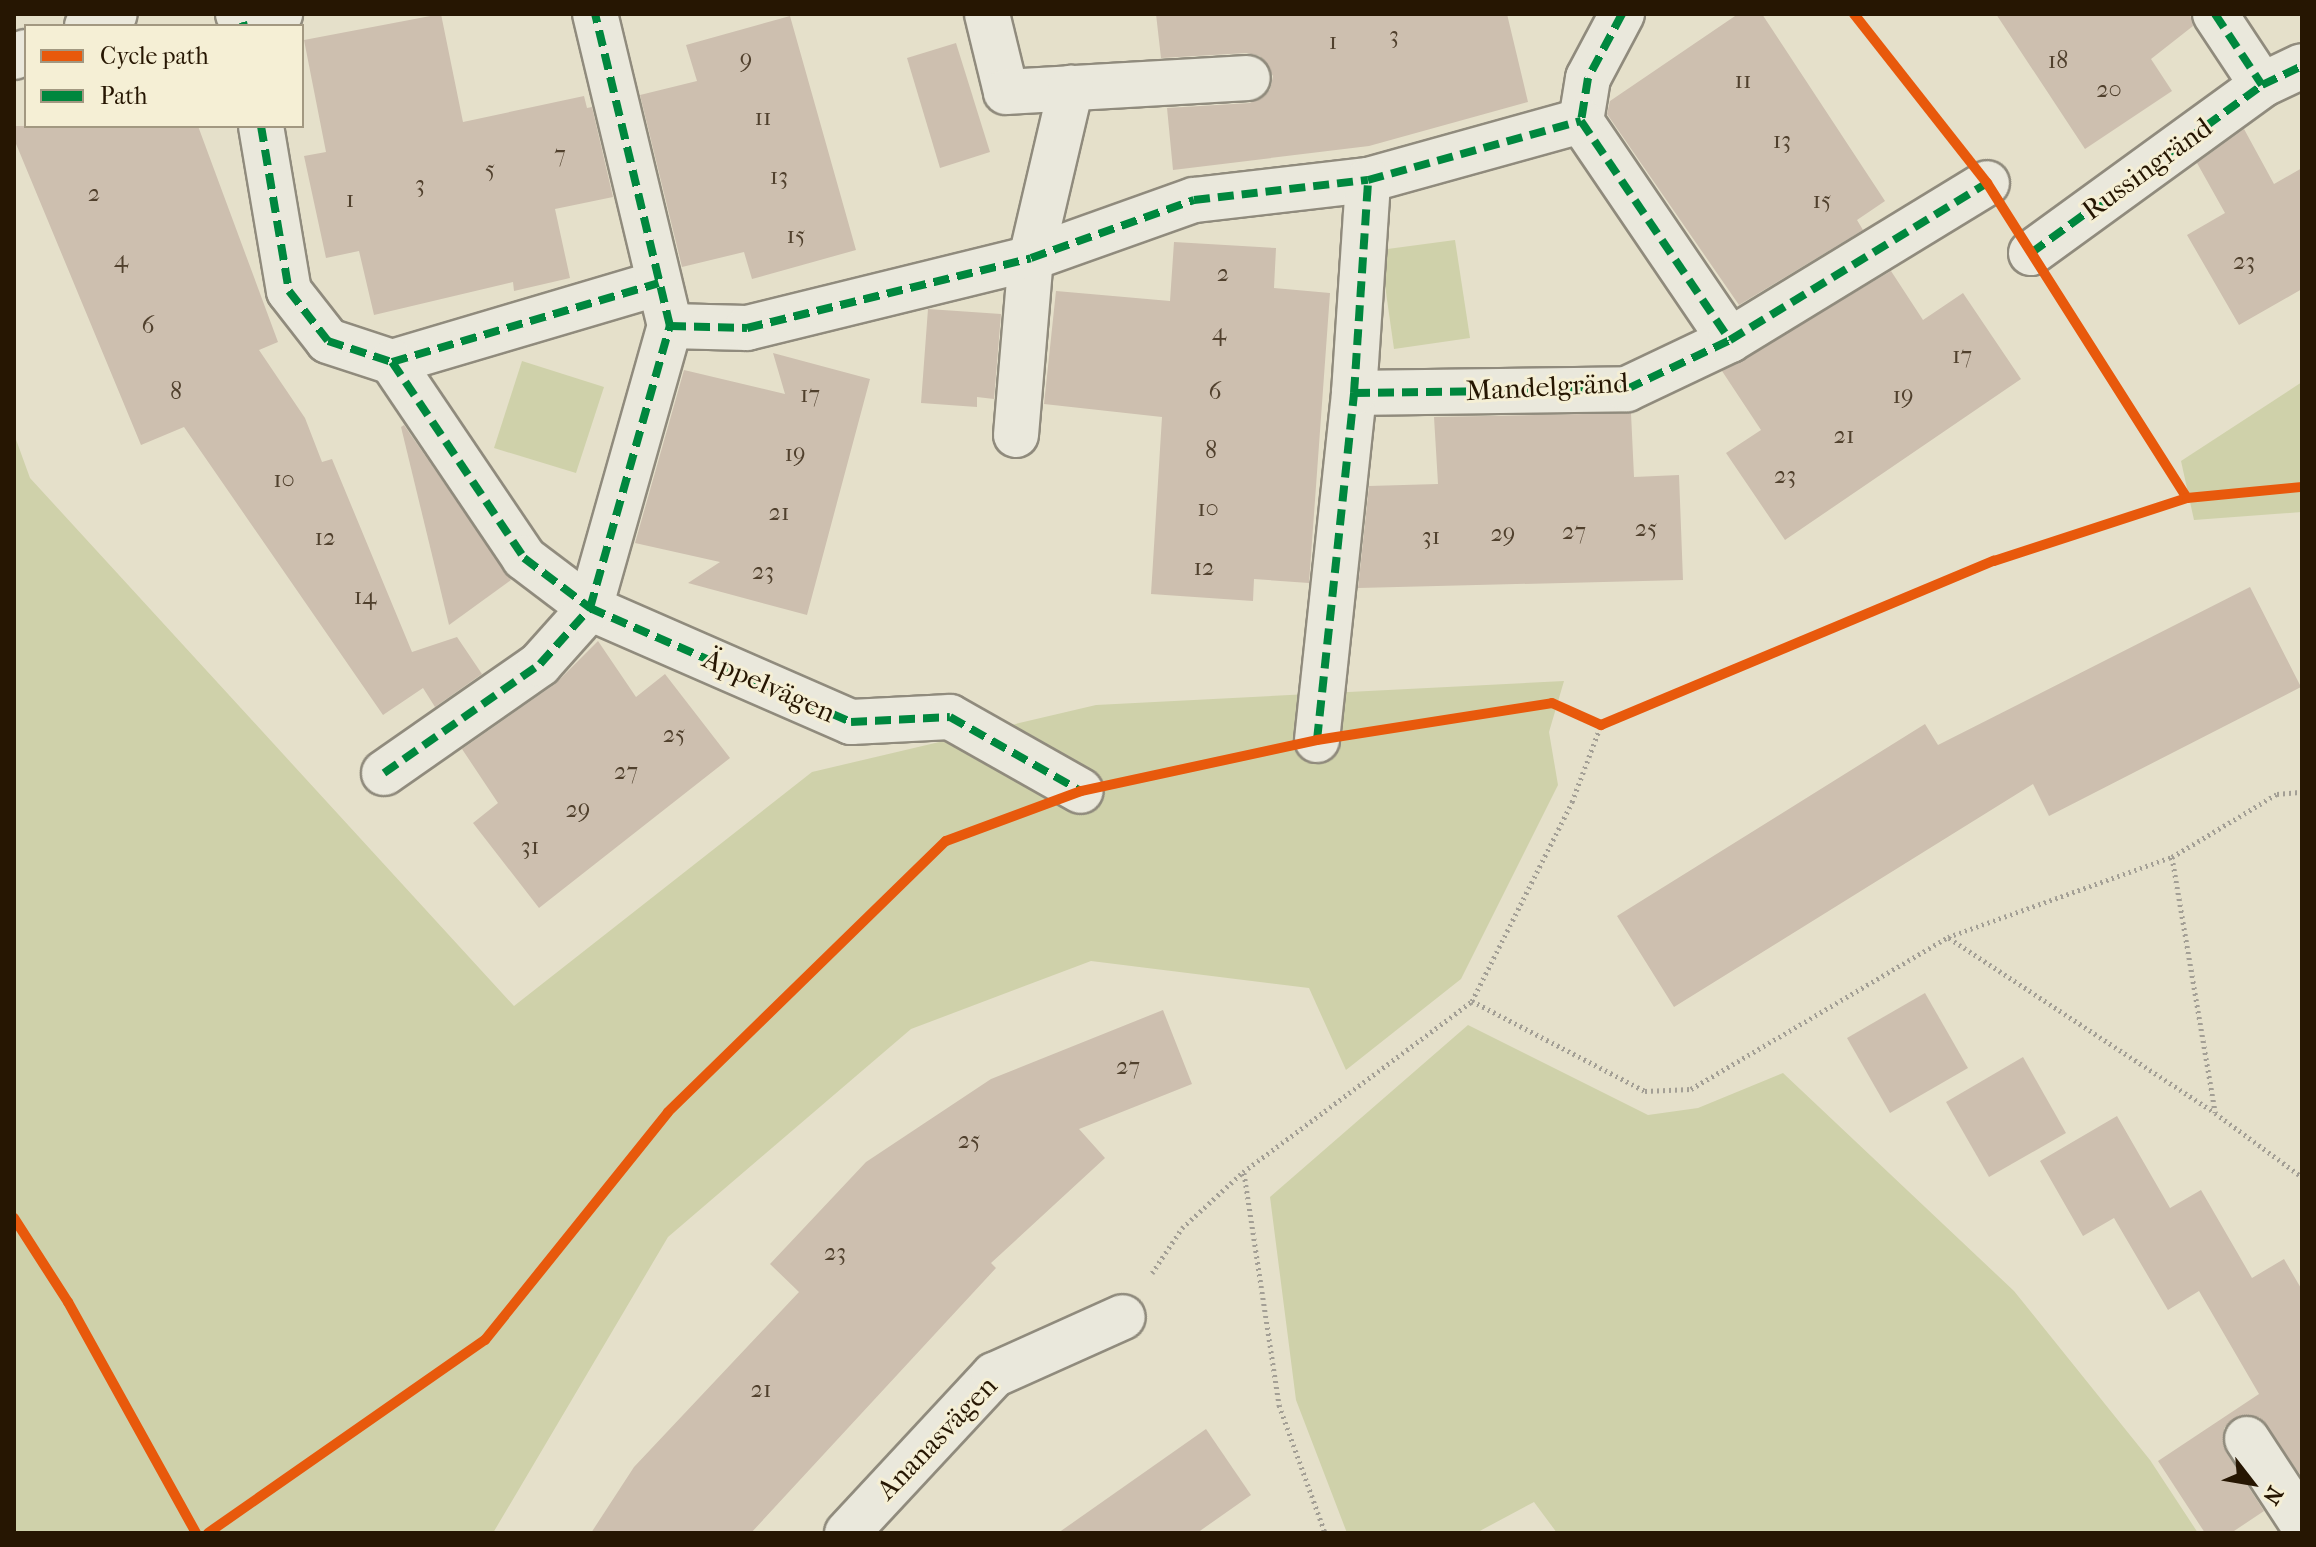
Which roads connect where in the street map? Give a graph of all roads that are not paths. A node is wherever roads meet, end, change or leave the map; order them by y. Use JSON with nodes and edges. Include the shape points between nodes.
{"nodes":[{"id":1,"x":115,"y":14,"type":"edge"},
{"id":2,"x":595,"y":14,"type":"edge"},
{"id":3,"x":987,"y":14,"type":"edge"},
{"id":4,"x":1622,"y":14,"type":"edge"},
{"id":5,"x":2215,"y":14,"type":"edge"},
{"id":6,"x":92,"y":24,"type":"edge"},
{"id":7,"x":2302,"y":66,"type":"edge"},
{"id":8,"x":1248,"y":78,"type":"dead end"},
{"id":9,"x":2262,"y":85,"type":"junction"},
{"id":10,"x":1071,"y":88,"type":"junction"},
{"id":11,"x":1581,"y":121,"type":"junction"},
{"id":12,"x":261,"y":128,"type":"edge"},
{"id":13,"x":1368,"y":180,"type":"junction"},
{"id":14,"x":1987,"y":183,"type":"dead end"},
{"id":15,"x":2031,"y":253,"type":"dead end"},
{"id":16,"x":1031,"y":258,"type":"junction"},
{"id":17,"x":659,"y":283,"type":"junction"},
{"id":18,"x":670,"y":326,"type":"junction"},
{"id":19,"x":1730,"y":340,"type":"junction"},
{"id":20,"x":392,"y":362,"type":"junction"},
{"id":21,"x":1354,"y":393,"type":"junction"},
{"id":22,"x":1016,"y":435,"type":"dead end"},
{"id":23,"x":590,"y":608,"type":"junction"},
{"id":24,"x":1317,"y":740,"type":"dead end"},
{"id":25,"x":384,"y":773,"type":"dead end"},
{"id":26,"x":1081,"y":791,"type":"dead end"},
{"id":27,"x":1123,"y":1317,"type":"road end"},
{"id":28,"x":2247,"y":1439,"type":"dead end"},
{"id":29,"x":2302,"y":1523,"type":"edge"},
{"id":30,"x":847,"y":1533,"type":"edge"}],
"edges":[{"from":1,"to":6,"type":"street"},
{"from":2,"to":17,"type":"street"},
{"from":3,"to":10,"type":"street","via":[[1006,92]]},
{"from":4,"to":11,"type":"street","via":[[1588,78]]},
{"from":5,"to":9,"type":"street"},
{"from":7,"to":9,"type":"street","name":"Russingränd"},
{"from":8,"to":10,"type":"street"},
{"from":9,"to":15,"type":"street","name":"Russingränd"},
{"from":10,"to":16,"type":"street"},
{"from":11,"to":13,"type":"street"},
{"from":11,"to":19,"type":"street"},
{"from":12,"to":20,"type":"street","via":[[289,291],[328,341]]},
{"from":13,"to":16,"type":"street","via":[[1194,200]]},
{"from":13,"to":21,"type":"street"},
{"from":14,"to":19,"type":"street","name":"Mandelgränd"},
{"from":16,"to":18,"type":"street","via":[[747,328]]},
{"from":16,"to":22,"type":"street"},
{"from":17,"to":18,"type":"street"},
{"from":17,"to":20,"type":"street"},
{"from":18,"to":23,"type":"street"},
{"from":19,"to":21,"type":"street","name":"Mandelgränd","via":[[1627,389]]},
{"from":20,"to":23,"type":"street","name":"Äppelvägen","via":[[524,558]]},
{"from":21,"to":24,"type":"street"},
{"from":23,"to":25,"type":"street","via":[[540,664]]},
{"from":23,"to":26,"type":"street","name":"Äppelvägen","via":[[851,722],[950,717]]},
{"from":27,"to":30,"type":"street","name":"Ananasvägen","via":[[994,1375]]},
{"from":28,"to":29,"type":"street"}]}
